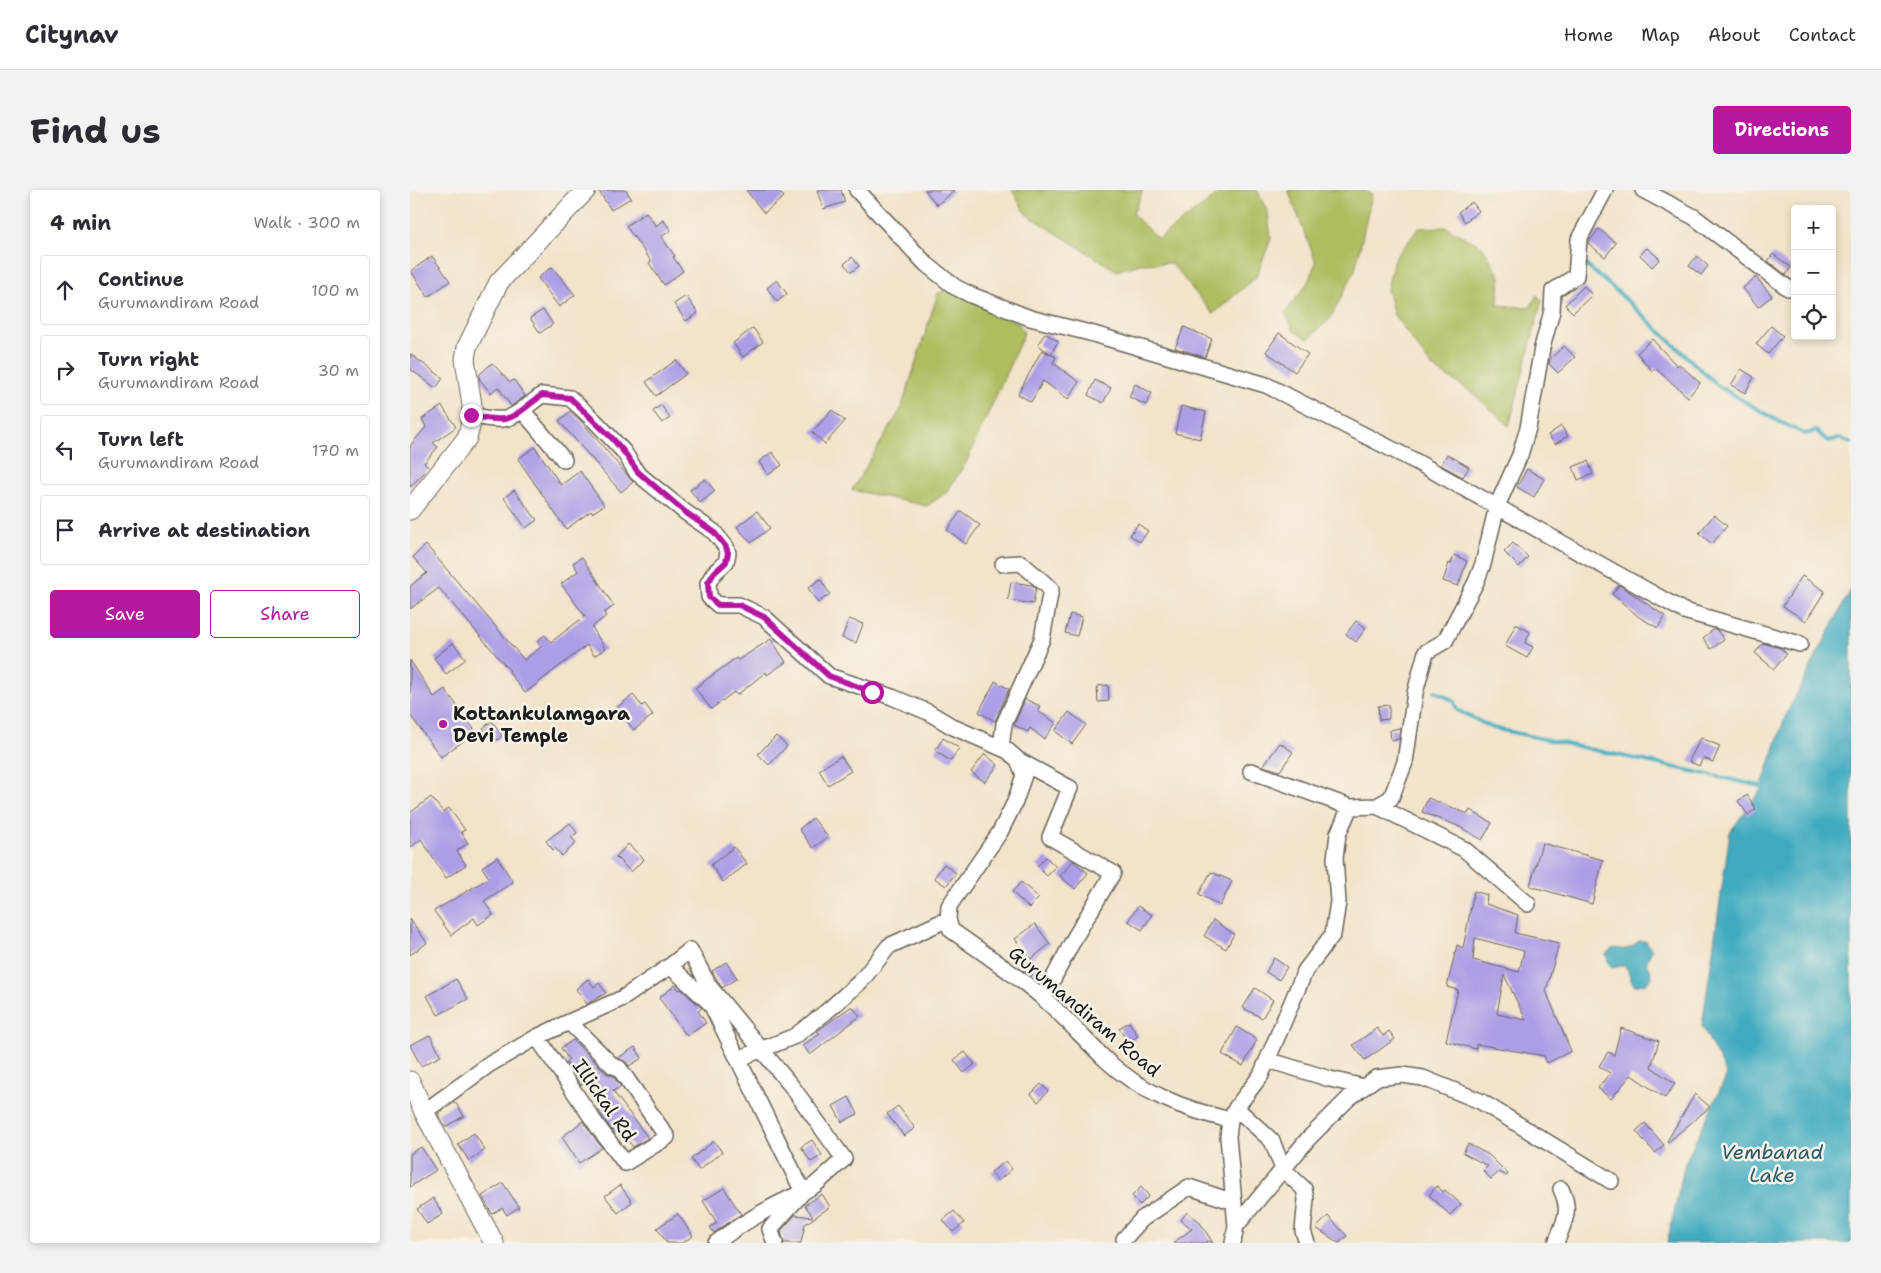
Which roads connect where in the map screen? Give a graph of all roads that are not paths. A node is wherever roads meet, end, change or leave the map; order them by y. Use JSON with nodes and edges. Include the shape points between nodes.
{"nodes":[{"id":1,"x":586,"y":190,"type":"edge"},
{"id":2,"x":857,"y":190,"type":"edge"},
{"id":3,"x":1605,"y":190,"type":"edge"},
{"id":4,"x":1643,"y":190,"type":"edge"},
{"id":5,"x":1788,"y":288,"type":"dead end"},
{"id":6,"x":522,"y":410,"type":"junction"},
{"id":7,"x":471,"y":415,"type":"junction"},
{"id":8,"x":564,"y":460,"type":"dead end"},
{"id":9,"x":1497,"y":506,"type":"junction"},
{"id":10,"x":410,"y":510,"type":"edge"},
{"id":11,"x":1003,"y":564,"type":"dead end"},
{"id":12,"x":1800,"y":644,"type":"dead end"},
{"id":13,"x":1001,"y":747,"type":"junction"},
{"id":14,"x":1018,"y":760,"type":"junction"},
{"id":15,"x":1251,"y":771,"type":"dead end"},
{"id":16,"x":1376,"y":806,"type":"junction"},
{"id":17,"x":1350,"y":807,"type":"junction"},
{"id":18,"x":1528,"y":904,"type":"dead end"},
{"id":19,"x":948,"y":919,"type":"junction"},
{"id":20,"x":670,"y":966,"type":"junction"},
{"id":21,"x":1043,"y":998,"type":"junction"},
{"id":22,"x":569,"y":1022,"type":"junction"},
{"id":23,"x":537,"y":1037,"type":"junction"},
{"id":24,"x":761,"y":1050,"type":"junction"},
{"id":25,"x":738,"y":1059,"type":"junction"},
{"id":26,"x":1268,"y":1060,"type":"junction"},
{"id":27,"x":410,"y":1081,"type":"edge"},
{"id":28,"x":1364,"y":1088,"type":"junction"},
{"id":29,"x":424,"y":1112,"type":"junction"},
{"id":30,"x":1233,"y":1114,"type":"junction"},
{"id":31,"x":1207,"y":1115,"type":"junction"},
{"id":32,"x":1228,"y":1137,"type":"junction"},
{"id":33,"x":1283,"y":1169,"type":"junction"},
{"id":34,"x":1611,"y":1181,"type":"dead end"},
{"id":35,"x":1561,"y":1189,"type":"dead end"},
{"id":36,"x":803,"y":1192,"type":"junction"},
{"id":37,"x":1234,"y":1202,"type":"junction"},
{"id":38,"x":1236,"y":1226,"type":"junction"},
{"id":39,"x":1124,"y":1239,"type":"dead end"},
{"id":40,"x":494,"y":1243,"type":"edge"},
{"id":41,"x":716,"y":1243,"type":"edge"},
{"id":42,"x":775,"y":1243,"type":"edge"},
{"id":43,"x":1233,"y":1243,"type":"edge"},
{"id":44,"x":1307,"y":1243,"type":"edge"},
{"id":45,"x":1556,"y":1243,"type":"edge"}],
"edges":[{"from":1,"to":7,"type":"main road","via":[[499,282],[467,347],[465,359]]},
{"from":2,"to":9,"type":"street","via":[[926,264],[970,296],[1030,318],[1090,332],[1266,384]]},
{"from":3,"to":9,"type":"street","via":[[1579,238],[1576,276],[1553,291],[1552,311],[1528,428],[1520,455]]},
{"from":4,"to":5,"type":"street","via":[[1694,217]]},
{"from":6,"to":7,"type":"street","via":[[502,421]]},
{"from":6,"to":8,"type":"street"},
{"from":6,"to":13,"type":"street","via":[[542,395],[570,398],[612,438],[638,472],[714,532],[728,553],[726,562],[708,583],[709,597],[718,605],[739,605],[764,617],[829,676],[892,697]]},
{"from":7,"to":10,"type":"main road","via":[[470,431],[461,448]]},
{"from":9,"to":12,"type":"street","via":[[1684,611]]},
{"from":9,"to":16,"type":"street","via":[[1476,582],[1445,642],[1426,652],[1415,693],[1405,762],[1391,798]]},
{"from":11,"to":13,"type":"street","via":[[1020,563],[1051,589],[1042,639],[1004,724]]},
{"from":13,"to":14,"type":"street"},
{"from":14,"to":19,"type":"street","via":[[1024,775],[1015,802],[1000,832],[949,906]]},
{"from":14,"to":21,"type":"street","via":[[1070,788],[1050,837],[1113,873]]},
{"from":15,"to":17,"type":"street"},
{"from":16,"to":17,"type":"street"},
{"from":16,"to":18,"type":"street","via":[[1464,849]]},
{"from":17,"to":26,"type":"street","via":[[1338,834],[1334,858],[1338,902],[1333,934],[1301,978]]},
{"from":19,"to":21,"type":"street","name":"Gurumandiram Road","via":[[951,930]]},
{"from":19,"to":24,"type":"street","via":[[888,946],[861,981],[826,1012],[794,1036]]},
{"from":20,"to":22,"type":"street","via":[[623,998]]},
{"from":20,"to":24,"type":"street","via":[[690,950],[709,986]]},
{"from":20,"to":25,"type":"street","via":[[711,1004]]},
{"from":21,"to":31,"type":"street","name":"Gurumandiram Road","via":[[1106,1060],[1143,1089]]},
{"from":22,"to":23,"type":"street"},
{"from":22,"to":23,"type":"street","name":"Illickal Rd","via":[[612,1066],[619,1068],[667,1136],[625,1163]]},
{"from":23,"to":29,"type":"street","via":[[490,1064]]},
{"from":24,"to":25,"type":"street"},
{"from":24,"to":36,"type":"street","via":[[844,1159],[816,1185]]},
{"from":25,"to":36,"type":"street"},
{"from":26,"to":28,"type":"street"},
{"from":26,"to":30,"type":"street"},
{"from":27,"to":29,"type":"main road"},
{"from":28,"to":33,"type":"street","via":[[1349,1098],[1315,1132]]},
{"from":28,"to":34,"type":"street","via":[[1376,1078],[1402,1075],[1423,1078],[1480,1101]]},
{"from":29,"to":40,"type":"main road"},
{"from":30,"to":31,"type":"street","name":"Gurumandiram Road"},
{"from":30,"to":32,"type":"street"},
{"from":30,"to":33,"type":"street","via":[[1272,1141]]},
{"from":31,"to":32,"type":"street"},
{"from":32,"to":37,"type":"street"},
{"from":33,"to":38,"type":"street"},
{"from":33,"to":44,"type":"street","via":[[1304,1189],[1303,1231]]},
{"from":35,"to":45,"type":"street","via":[[1567,1202],[1566,1213]]},
{"from":36,"to":41,"type":"street","via":[[766,1209]]},
{"from":36,"to":42,"type":"street","via":[[770,1229]]},
{"from":37,"to":38,"type":"street"},
{"from":37,"to":39,"type":"street","via":[[1189,1187],[1142,1219]]},
{"from":38,"to":43,"type":"street"}]}
